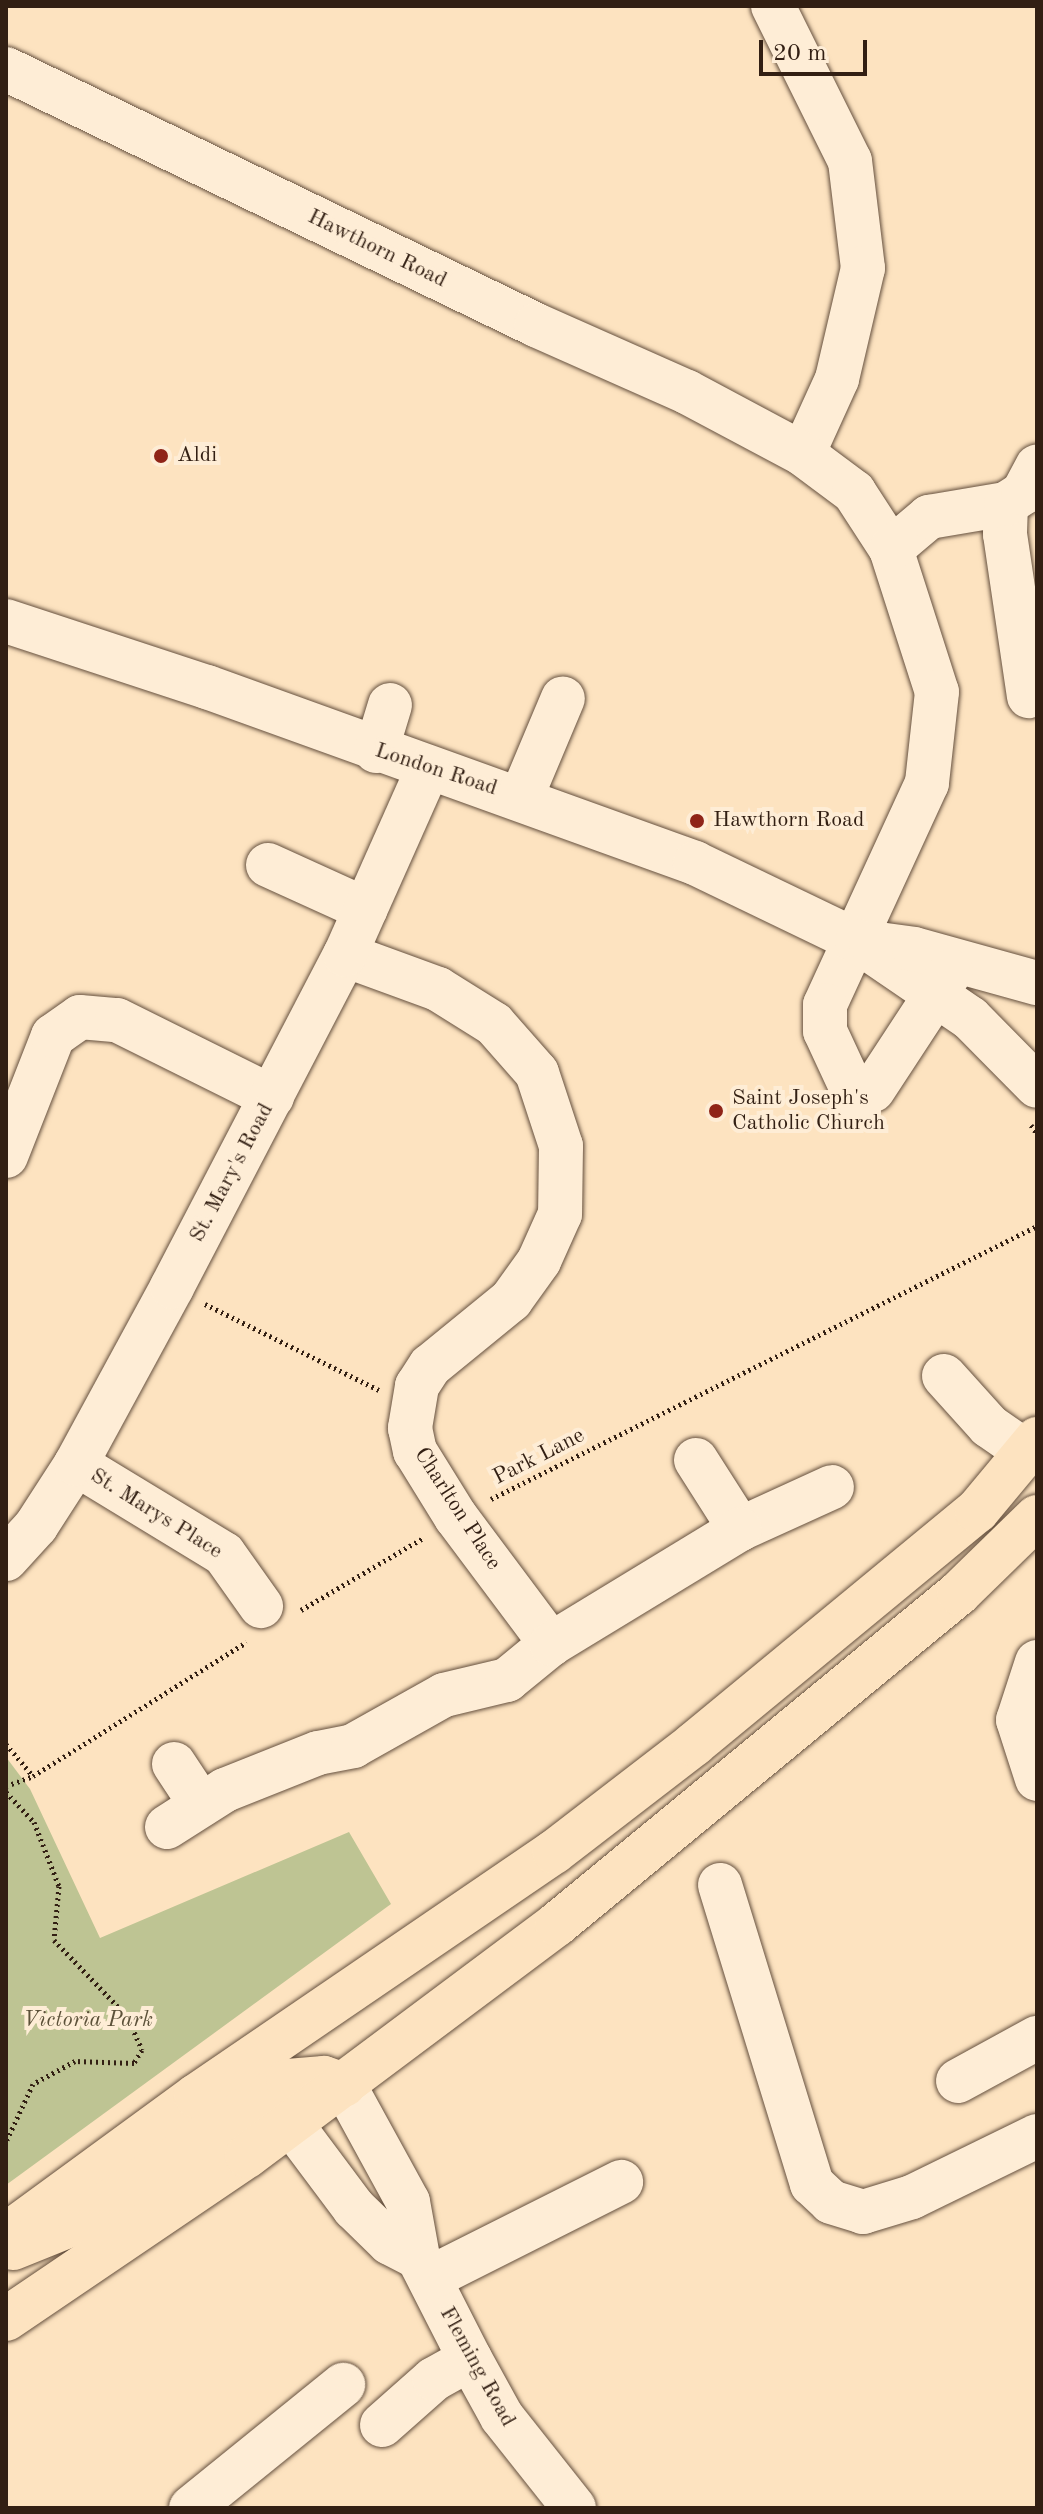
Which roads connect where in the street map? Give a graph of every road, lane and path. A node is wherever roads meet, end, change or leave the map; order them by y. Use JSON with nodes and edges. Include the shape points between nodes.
{"nodes":[{"id":1,"x":773,"y":6,"type":"edge"},
{"id":2,"x":6,"y":69,"type":"edge"},
{"id":3,"x":803,"y":454,"type":"junction"},
{"id":4,"x":1037,"y":467,"type":"edge"},
{"id":5,"x":1016,"y":525,"type":"edge"},
{"id":6,"x":891,"y":549,"type":"junction"},
{"id":7,"x":6,"y":621,"type":"edge"},
{"id":8,"x":1029,"y":696,"type":"dead end"},
{"id":9,"x":563,"y":698,"type":"dead end"},
{"id":10,"x":390,"y":705,"type":"dead end"},
{"id":11,"x":376,"y":751,"type":"junction"},
{"id":12,"x":428,"y":769,"type":"junction"},
{"id":13,"x":521,"y":798,"type":"junction"},
{"id":14,"x":268,"y":865,"type":"dead end"},
{"id":15,"x":365,"y":909,"type":"junction"},
{"id":16,"x":857,"y":941,"type":"junction"},
{"id":17,"x":345,"y":955,"type":"junction"},
{"id":18,"x":946,"y":979,"type":"junction"},
{"id":19,"x":1037,"y":983,"type":"edge"},
{"id":20,"x":1037,"y":1086,"type":"edge"},
{"id":21,"x":272,"y":1097,"type":"junction"},
{"id":22,"x":6,"y":1156,"type":"edge"},
{"id":23,"x":1037,"y":1226,"type":"edge"},
{"id":24,"x":172,"y":1287,"type":"junction"},
{"id":25,"x":944,"y":1376,"type":"dead end"},
{"id":26,"x":412,"y":1406,"type":"junction"},
{"id":27,"x":1032,"y":1446,"type":"edge"},
{"id":28,"x":696,"y":1460,"type":"dead end"},
{"id":29,"x":76,"y":1464,"type":"junction"},
{"id":30,"x":832,"y":1487,"type":"dead end"},
{"id":31,"x":456,"y":1517,"type":"junction"},
{"id":32,"x":1037,"y":1517,"type":"edge"},
{"id":33,"x":740,"y":1529,"type":"junction"},
{"id":34,"x":6,"y":1559,"type":"edge"},
{"id":35,"x":272,"y":1618,"type":"junction"},
{"id":36,"x":551,"y":1644,"type":"junction"},
{"id":37,"x":1037,"y":1662,"type":"edge"},
{"id":38,"x":6,"y":1744,"type":"edge"},
{"id":39,"x":174,"y":1764,"type":"dead end"},
{"id":40,"x":33,"y":1776,"type":"junction"},
{"id":41,"x":1037,"y":1779,"type":"edge"},
{"id":42,"x":6,"y":1786,"type":"edge"},
{"id":43,"x":6,"y":1792,"type":"edge"},
{"id":44,"x":720,"y":1885,"type":"dead end"},
{"id":45,"x":1037,"y":2038,"type":"edge"},
{"id":46,"x":958,"y":2081,"type":"dead end"},
{"id":47,"x":344,"y":2085,"type":"junction"},
{"id":48,"x":267,"y":2093,"type":"junction"},
{"id":49,"x":1037,"y":2136,"type":"edge"},
{"id":50,"x":6,"y":2142,"type":"edge"},
{"id":51,"x":621,"y":2182,"type":"dead end"},
{"id":52,"x":6,"y":2235,"type":"edge"},
{"id":53,"x":6,"y":2251,"type":"edge"},
{"id":54,"x":424,"y":2268,"type":"junction"},
{"id":55,"x":6,"y":2319,"type":"edge"},
{"id":56,"x":470,"y":2359,"type":"junction"},
{"id":57,"x":343,"y":2385,"type":"dead end"},
{"id":58,"x":382,"y":2425,"type":"dead end"},
{"id":59,"x":191,"y":2508,"type":"edge"},
{"id":60,"x":574,"y":2508,"type":"edge"}],
"edges":[{"from":1,"to":3,"type":"street","via":[[850,161],[863,268],[837,379]]},
{"from":2,"to":3,"type":"street","name":"Hawthorn Road","via":[[536,325],[687,392]]},
{"from":3,"to":6,"type":"street","name":"Hawthorn Road","via":[[854,492]]},
{"from":4,"to":5,"type":"street","via":[[1023,493]]},
{"from":5,"to":6,"type":"street","via":[[929,517]]},
{"from":5,"to":8,"type":"street"},
{"from":6,"to":16,"type":"street","name":"Hawthorn Road","via":[[937,692],[927,783]]},
{"from":7,"to":11,"type":"street","name":"London Road","via":[[207,687]]},
{"from":9,"to":13,"type":"street"},
{"from":10,"to":11,"type":"street"},
{"from":11,"to":12,"type":"street","name":"London Road"},
{"from":12,"to":13,"type":"street","name":"London Road"},
{"from":12,"to":15,"type":"street","name":"St. Mary's Road"},
{"from":13,"to":16,"type":"street","name":"London Road","via":[[695,863]]},
{"from":14,"to":15,"type":"street"},
{"from":15,"to":17,"type":"street","name":"St. Mary's Road"},
{"from":16,"to":18,"type":"street","name":"London Road","via":[[914,949]]},
{"from":16,"to":18,"type":"street","name":"Hawthorn Road","via":[[825,1005],[825,1031],[865,1095]]},
{"from":17,"to":21,"type":"street","name":"St. Mary's Road"},
{"from":17,"to":26,"type":"street","name":"Charlton Place","via":[[438,989],[494,1024],[537,1073],[561,1146],[560,1214],[539,1261],[511,1300],[430,1366]]},
{"from":18,"to":19,"type":"street","name":"London Road"},
{"from":18,"to":20,"type":"street","name":"London Road"},
{"from":21,"to":22,"type":"street","via":[[117,1020],[80,1017],[53,1036]]},
{"from":21,"to":24,"type":"street","name":"St. Mary's Road"},
{"from":23,"to":31,"type":"path","name":"Park Lane"},
{"from":24,"to":26,"type":"path"},
{"from":24,"to":29,"type":"street","name":"St. Mary's Road"},
{"from":25,"to":27,"type":"street","via":[[989,1426]]},
{"from":26,"to":31,"type":"street","name":"Charlton Place","via":[[415,1451]]},
{"from":27,"to":48,"type":"highway","via":[[977,1511],[554,1852]]},
{"from":28,"to":33,"type":"street"},
{"from":29,"to":34,"type":"street","name":"St. Mary's Road","via":[[36,1526]]},
{"from":29,"to":35,"type":"street","name":"St. Marys Place","via":[[224,1554]]},
{"from":30,"to":33,"type":"street"},
{"from":31,"to":35,"type":"path","name":"Park Lane"},
{"from":31,"to":36,"type":"street","name":"Charlton Place"},
{"from":32,"to":47,"type":"highway","via":[[959,1593],[557,1924]]},
{"from":33,"to":36,"type":"street"},
{"from":35,"to":40,"type":"path","name":"Park Lane"},
{"from":36,"to":39,"type":"street","via":[[507,1680],[444,1695],[353,1746],[318,1753],[238,1784],[184,1816]]},
{"from":37,"to":41,"type":"street","via":[[1018,1720]]},
{"from":38,"to":40,"type":"path"},
{"from":40,"to":42,"type":"path","name":"Park Lane"},
{"from":43,"to":50,"type":"path","via":[[34,1822],[59,1886],[54,1940],[127,2016],[142,2050],[134,2063],[75,2061],[33,2084]]},
{"from":44,"to":49,"type":"street","via":[[812,2184],[831,2202],[863,2212],[900,2201]]},
{"from":45,"to":46,"type":"street"},
{"from":47,"to":48,"type":"highway"},
{"from":47,"to":54,"type":"street","name":"Fleming Road","via":[[408,2202]]},
{"from":48,"to":52,"type":"highway"},
{"from":48,"to":53,"type":"highway","via":[[80,2221]]},
{"from":48,"to":54,"type":"street","via":[[372,2227]]},
{"from":48,"to":55,"type":"highway"},
{"from":51,"to":54,"type":"street"},
{"from":54,"to":56,"type":"street","name":"Fleming Road"},
{"from":56,"to":58,"type":"street","via":[[434,2379]]},
{"from":56,"to":60,"type":"street","name":"Fleming Road","via":[[502,2417]]},
{"from":57,"to":59,"type":"street"}]}
